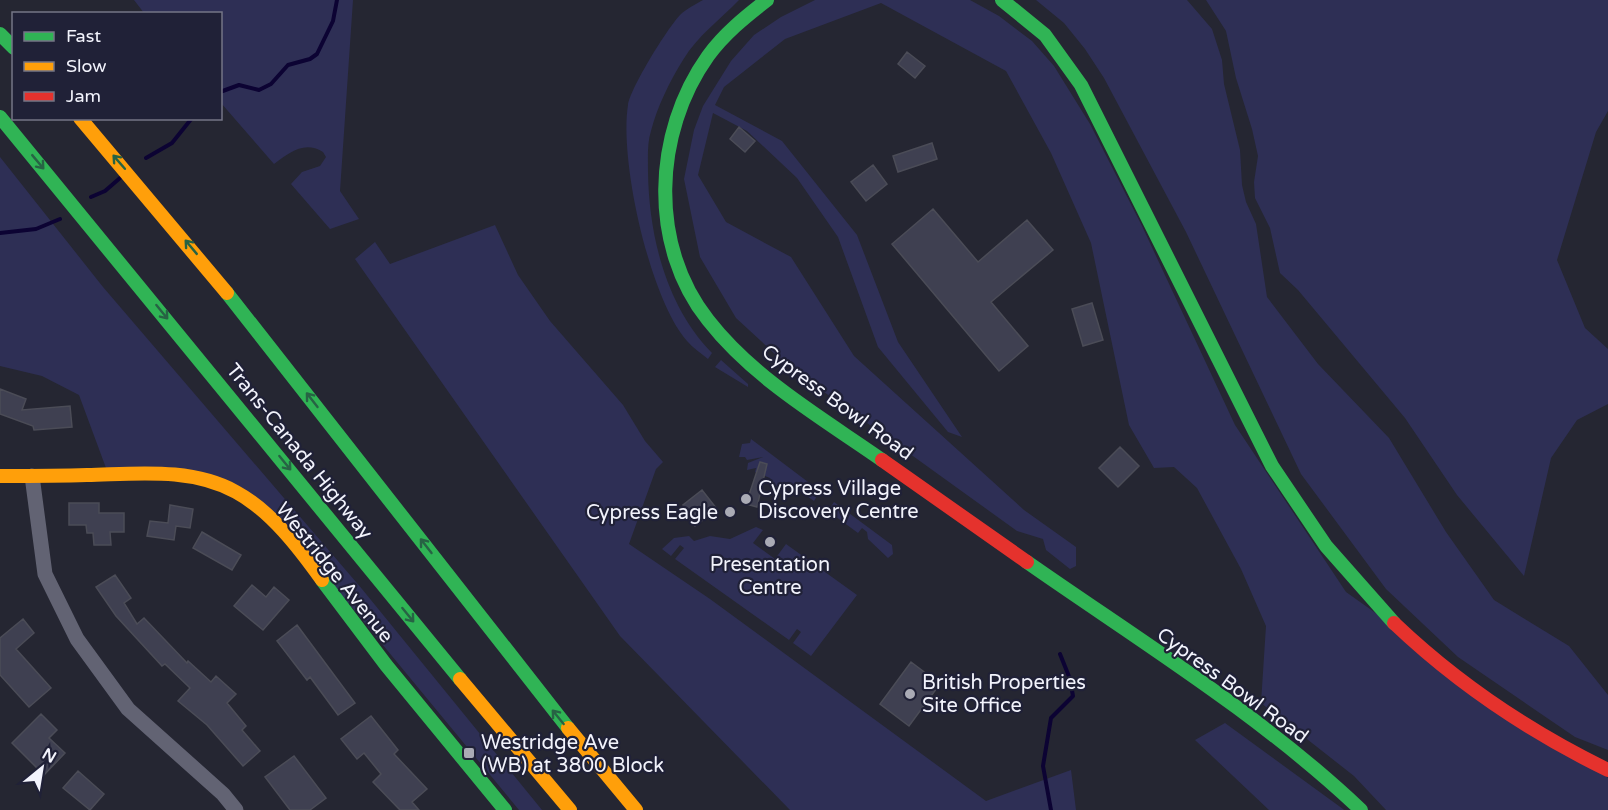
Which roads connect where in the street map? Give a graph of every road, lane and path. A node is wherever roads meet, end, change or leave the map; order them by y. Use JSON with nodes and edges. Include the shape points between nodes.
{"nodes":[{"id":1,"x":767,"y":0,"type":"edge"},
{"id":2,"x":1002,"y":0,"type":"edge"},
{"id":3,"x":0,"y":34,"type":"edge"},
{"id":4,"x":12,"y":46,"type":"edge"},
{"id":5,"x":0,"y":117,"type":"edge"},
{"id":6,"x":82,"y":120,"type":"edge"},
{"id":7,"x":0,"y":476,"type":"edge"},
{"id":8,"x":32,"y":476,"type":"junction"},
{"id":9,"x":519,"y":752,"type":"junction"},
{"id":10,"x":1608,"y":770,"type":"edge"},
{"id":11,"x":236,"y":810,"type":"edge"},
{"id":12,"x":505,"y":810,"type":"edge"},
{"id":13,"x":557,"y":810,"type":"edge"},
{"id":14,"x":570,"y":810,"type":"edge"},
{"id":15,"x":636,"y":810,"type":"edge"},
{"id":16,"x":1361,"y":810,"type":"edge"}],
"edges":[{"from":1,"to":16,"type":"main road","name":"Cypress Bowl Road","via":[[739,21],[705,61],[687,92],[671,133],[664,187],[670,238],[678,266],[701,312],[736,352],[783,390],[1238,710],[1326,777]]},
{"from":2,"to":10,"type":"main road","via":[[1046,35],[1081,85],[1245,416],[1321,541],[1384,615],[1456,679],[1536,734]]},
{"from":3,"to":4,"type":"main road"},
{"from":5,"to":9,"type":"main road","name":"Trans-Canada Highway","one_way":true},
{"from":15,"to":6,"type":"main road","name":"Trans-Canada Highway","one_way":true,"via":[[523,672],[233,299]]},
{"from":7,"to":8,"type":"main road","name":"Westridge Avenue"},
{"from":8,"to":11,"type":"street","via":[[45,574],[77,639],[128,709]]},
{"from":8,"to":12,"type":"main road","name":"Westridge Avenue","via":[[147,474],[199,479],[216,483],[256,506],[289,539],[369,645]]},
{"from":9,"to":13,"type":"main road"},
{"from":9,"to":14,"type":"main road","name":"Trans-Canada Highway"}]}
